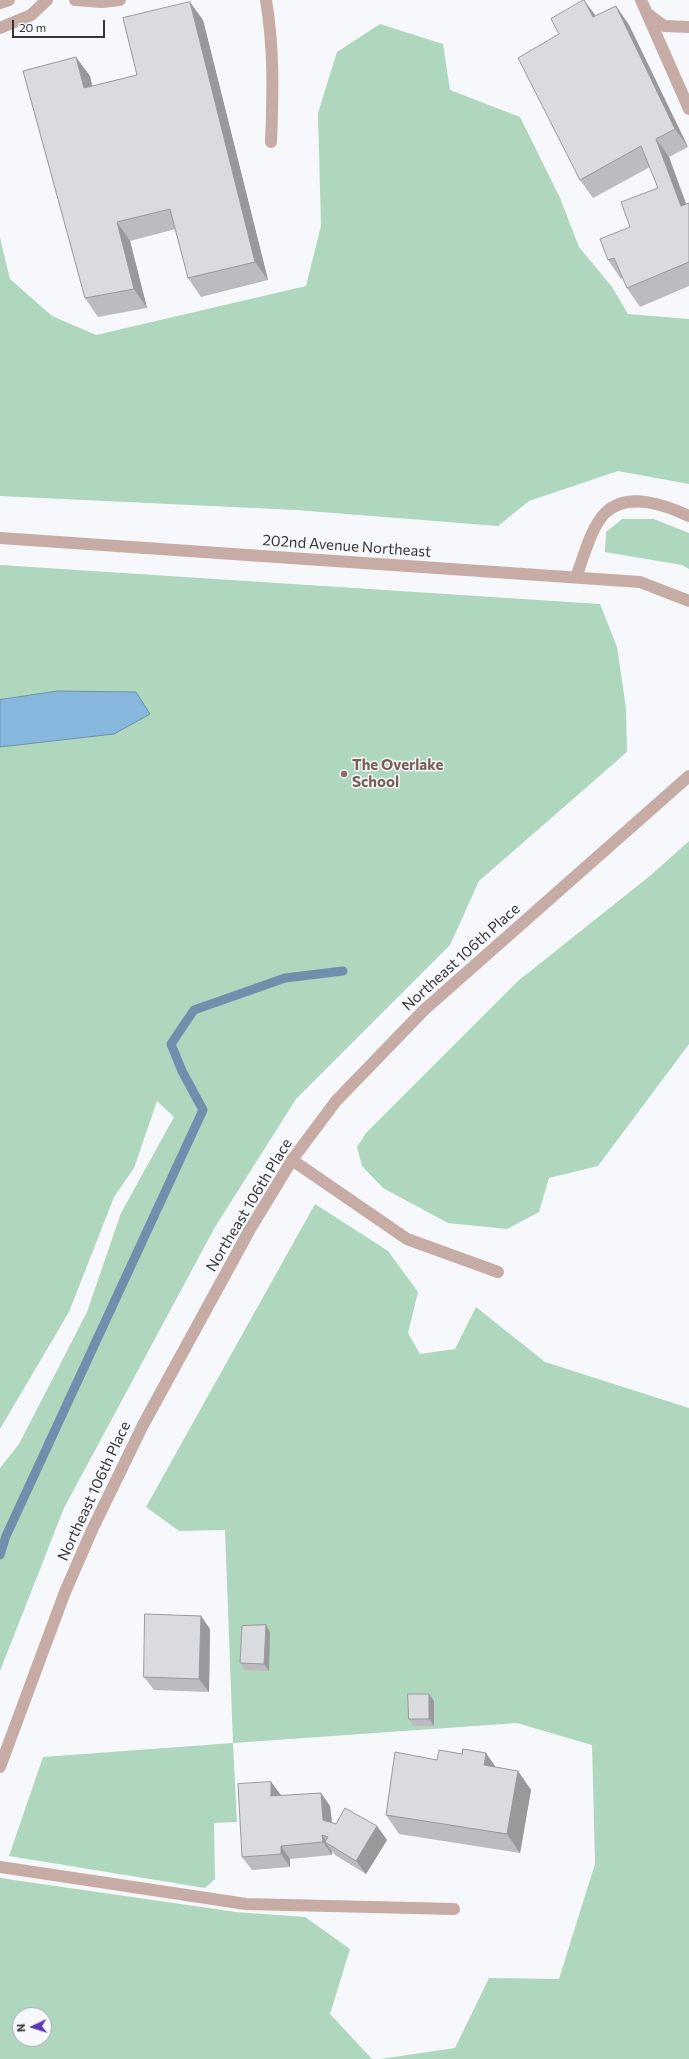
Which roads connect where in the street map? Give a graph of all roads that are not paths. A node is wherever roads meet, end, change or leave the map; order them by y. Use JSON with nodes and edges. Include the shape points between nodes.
{"nodes":[{"id":1,"x":9,"y":0,"type":"edge"},
{"id":2,"x":47,"y":0,"type":"edge"},
{"id":3,"x":74,"y":0,"type":"edge"},
{"id":4,"x":120,"y":0,"type":"edge"},
{"id":5,"x":266,"y":0,"type":"edge"},
{"id":6,"x":641,"y":0,"type":"edge"},
{"id":7,"x":0,"y":4,"type":"edge"},
{"id":8,"x":648,"y":14,"type":"junction"},
{"id":9,"x":689,"y":27,"type":"edge"},
{"id":10,"x":0,"y":28,"type":"edge"},
{"id":11,"x":689,"y":109,"type":"edge"},
{"id":12,"x":271,"y":142,"type":"dead end"},
{"id":13,"x":689,"y":516,"type":"edge"},
{"id":14,"x":0,"y":538,"type":"edge"},
{"id":15,"x":576,"y":577,"type":"junction"},
{"id":16,"x":689,"y":600,"type":"edge"},
{"id":17,"x":689,"y":776,"type":"edge"},
{"id":18,"x":292,"y":1160,"type":"junction"},
{"id":19,"x":498,"y":1272,"type":"dead end"},
{"id":20,"x":0,"y":1767,"type":"edge"},
{"id":21,"x":0,"y":1867,"type":"edge"},
{"id":22,"x":454,"y":1909,"type":"dead end"}],
"edges":[{"from":1,"to":7,"type":"street"},
{"from":2,"to":10,"type":"street","via":[[31,15]]},
{"from":3,"to":4,"type":"street"},
{"from":5,"to":12,"type":"street","via":[[271,27],[274,84]]},
{"from":6,"to":8,"type":"street"},
{"from":8,"to":9,"type":"street","via":[[664,26]]},
{"from":8,"to":11,"type":"street"},
{"from":13,"to":15,"type":"street","via":[[640,501],[623,503],[606,513],[594,530]]},
{"from":14,"to":15,"type":"street","name":"202nd Avenue Northeast"},
{"from":15,"to":16,"type":"street","name":"202nd Avenue Northeast","via":[[640,582]]},
{"from":17,"to":18,"type":"street","name":"Northeast 106th Place","via":[[424,1010],[336,1101]]},
{"from":18,"to":19,"type":"street","via":[[407,1239]]},
{"from":18,"to":20,"type":"street","name":"Northeast 106th Place","via":[[249,1231],[143,1425],[92,1530],[62,1599]]},
{"from":21,"to":22,"type":"street","via":[[246,1904]]}]}
